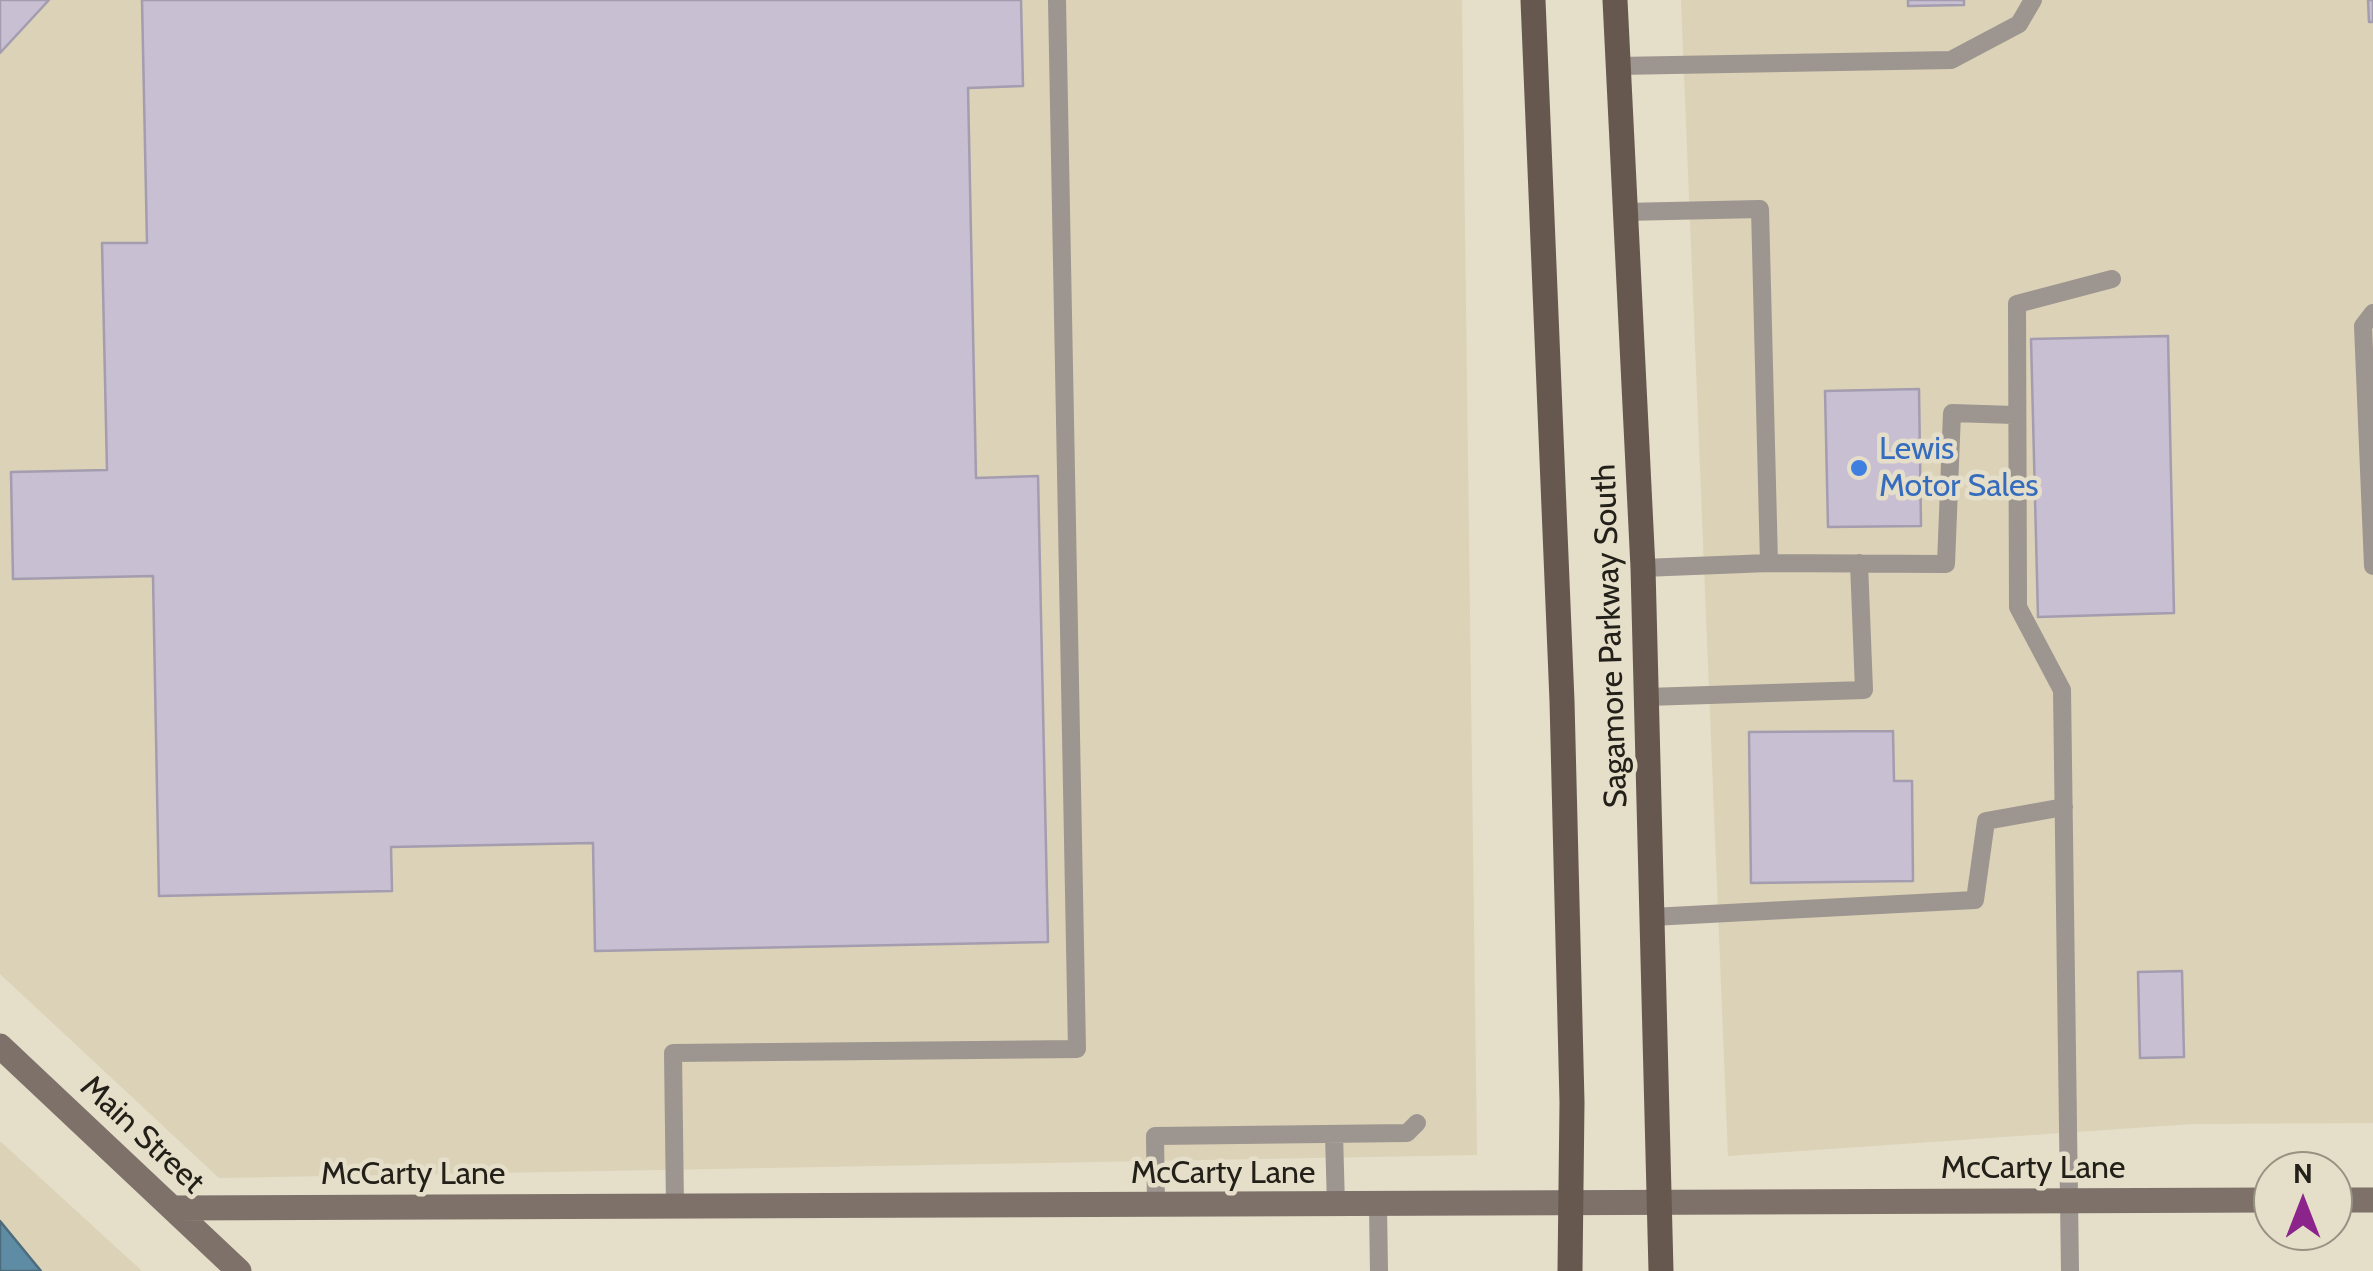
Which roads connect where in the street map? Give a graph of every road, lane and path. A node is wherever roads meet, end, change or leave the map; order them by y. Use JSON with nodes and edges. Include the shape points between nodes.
{"nodes":[{"id":1,"x":1057,"y":0,"type":"edge"},
{"id":2,"x":1533,"y":0,"type":"edge"},
{"id":3,"x":1615,"y":0,"type":"edge"},
{"id":4,"x":2032,"y":0,"type":"edge"},
{"id":5,"x":1617,"y":66,"type":"junction"},
{"id":6,"x":1624,"y":212,"type":"junction"},
{"id":7,"x":2112,"y":278,"type":"dead end"},
{"id":8,"x":2373,"y":313,"type":"edge"},
{"id":9,"x":2014,"y":414,"type":"junction"},
{"id":10,"x":1769,"y":564,"type":"junction"},
{"id":11,"x":1859,"y":564,"type":"junction"},
{"id":12,"x":2373,"y":566,"type":"edge"},
{"id":13,"x":1643,"y":568,"type":"junction"},
{"id":14,"x":1646,"y":697,"type":"junction"},
{"id":15,"x":2064,"y":807,"type":"junction"},
{"id":16,"x":1652,"y":917,"type":"junction"},
{"id":17,"x":0,"y":1046,"type":"edge"},
{"id":18,"x":1417,"y":1124,"type":"dead end"},
{"id":19,"x":1334,"y":1134,"type":"junction"},
{"id":20,"x":2253,"y":1200,"type":"edge"},
{"id":21,"x":2072,"y":1202,"type":"junction"},
{"id":22,"x":1658,"y":1204,"type":"junction"},
{"id":23,"x":1156,"y":1206,"type":"junction"},
{"id":24,"x":1336,"y":1206,"type":"junction"},
{"id":25,"x":1378,"y":1206,"type":"junction"},
{"id":26,"x":1570,"y":1206,"type":"junction"},
{"id":27,"x":675,"y":1207,"type":"junction"},
{"id":28,"x":173,"y":1208,"type":"junction"},
{"id":29,"x":239,"y":1271,"type":"edge"},
{"id":30,"x":1379,"y":1271,"type":"edge"},
{"id":31,"x":1570,"y":1271,"type":"edge"},
{"id":32,"x":1661,"y":1271,"type":"edge"},
{"id":33,"x":2070,"y":1271,"type":"edge"}],
"edges":[{"from":1,"to":27,"type":"lane","via":[[1077,1049],[673,1053]]},
{"from":2,"to":26,"type":"main road","name":"Sagamore Parkway South","via":[[1562,701]]},
{"from":3,"to":5,"type":"main road","name":"Sagamore Parkway South"},
{"from":4,"to":5,"type":"lane","via":[[2019,24],[1951,60]]},
{"from":5,"to":6,"type":"main road","name":"Sagamore Parkway South"},
{"from":6,"to":10,"type":"lane","via":[[1760,209]]},
{"from":6,"to":13,"type":"main road","name":"Sagamore Parkway South"},
{"from":7,"to":9,"type":"lane","via":[[2017,304]]},
{"from":8,"to":12,"type":"lane","via":[[2364,326]]},
{"from":9,"to":11,"type":"lane","via":[[1952,413],[1946,564]]},
{"from":9,"to":15,"type":"lane","via":[[2018,607],[2062,690]]},
{"from":10,"to":11,"type":"lane"},
{"from":10,"to":13,"type":"lane"},
{"from":11,"to":14,"type":"lane","via":[[1864,690]]},
{"from":13,"to":14,"type":"main road","name":"Sagamore Parkway South"},
{"from":14,"to":16,"type":"main road","name":"Sagamore Parkway South"},
{"from":15,"to":16,"type":"lane","via":[[1986,822],[1975,900]]},
{"from":15,"to":21,"type":"lane"},
{"from":16,"to":22,"type":"main road","name":"Sagamore Parkway South"},
{"from":17,"to":28,"type":"main road","name":"Main Street"},
{"from":18,"to":19,"type":"lane","via":[[1408,1133]]},
{"from":19,"to":23,"type":"lane","via":[[1154,1136]]},
{"from":19,"to":24,"type":"lane"},
{"from":20,"to":21,"type":"main road","name":"McCarty Lane"},
{"from":21,"to":22,"type":"main road","name":"McCarty Lane"},
{"from":21,"to":33,"type":"lane"},
{"from":22,"to":26,"type":"main road","name":"McCarty Lane"},
{"from":22,"to":32,"type":"main road","name":"Sagamore Parkway South"},
{"from":23,"to":24,"type":"main road","name":"McCarty Lane"},
{"from":23,"to":27,"type":"main road","name":"McCarty Lane"},
{"from":24,"to":25,"type":"main road","name":"McCarty Lane"},
{"from":25,"to":26,"type":"main road","name":"McCarty Lane"},
{"from":25,"to":30,"type":"lane"},
{"from":26,"to":31,"type":"main road","name":"Sagamore Parkway South"},
{"from":27,"to":28,"type":"main road","name":"McCarty Lane"},
{"from":28,"to":29,"type":"main road","name":"Main Street"}]}
